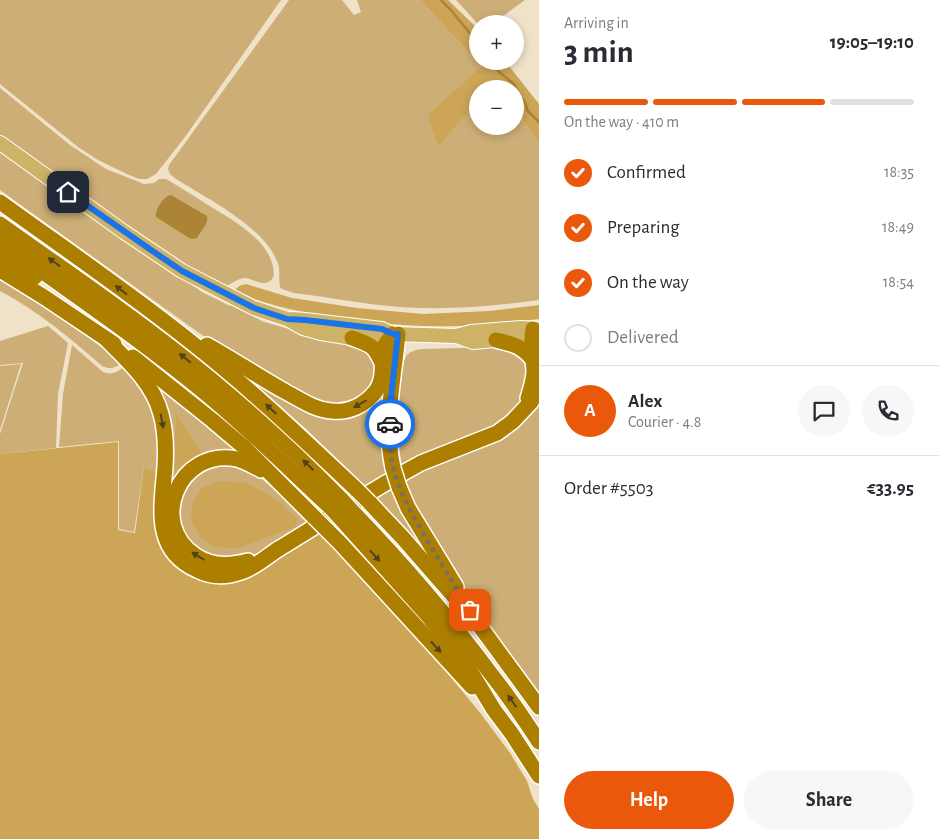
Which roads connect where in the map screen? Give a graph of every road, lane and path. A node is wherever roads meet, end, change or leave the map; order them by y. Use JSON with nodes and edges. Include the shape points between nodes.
{"nodes":[{"id":1,"x":0,"y":143,"type":"edge"},
{"id":2,"x":0,"y":202,"type":"edge"},
{"id":3,"x":0,"y":224,"type":"edge"},
{"id":4,"x":0,"y":241,"type":"edge"},
{"id":5,"x":0,"y":257,"type":"edge"},
{"id":6,"x":0,"y":270,"type":"edge"},
{"id":7,"x":160,"y":319,"type":"junction"},
{"id":8,"x":287,"y":319,"type":"junction"},
{"id":9,"x":536,"y":329,"type":"edge"},
{"id":10,"x":123,"y":330,"type":"junction"},
{"id":11,"x":395,"y":334,"type":"junction"},
{"id":12,"x":456,"y":336,"type":"junction"},
{"id":13,"x":352,"y":338,"type":"junction"},
{"id":14,"x":106,"y":339,"type":"junction"},
{"id":15,"x":496,"y":340,"type":"junction"},
{"id":16,"x":533,"y":360,"type":"junction"},
{"id":17,"x":383,"y":365,"type":"junction"},
{"id":18,"x":539,"y":389,"type":"edge"},
{"id":19,"x":524,"y":409,"type":"junction"},
{"id":20,"x":276,"y":479,"type":"junction"},
{"id":21,"x":336,"y":503,"type":"junction"},
{"id":22,"x":348,"y":516,"type":"junction"},
{"id":23,"x":277,"y":549,"type":"junction"},
{"id":24,"x":479,"y":625,"type":"junction"},
{"id":25,"x":539,"y":707,"type":"edge"},
{"id":26,"x":494,"y":710,"type":"junction"},
{"id":27,"x":539,"y":742,"type":"edge"},
{"id":28,"x":539,"y":776,"type":"edge"}],
"edges":[{"from":1,"to":8,"type":"main road","via":[[182,271],[254,308]]},
{"from":7,"to":2,"type":"highway","one_way":true},
{"from":21,"to":3,"type":"highway","one_way":true,"via":[[289,447],[199,369]]},
{"from":4,"to":10,"type":"highway"},
{"from":5,"to":10,"type":"highway"},
{"from":6,"to":14,"type":"highway"},
{"from":17,"to":7,"type":"highway","one_way":true,"via":[[378,388],[363,404],[336,412],[326,410],[292,396]]},
{"from":24,"to":7,"type":"highway","one_way":true,"bridge":true,"via":[[357,490],[266,405]]},
{"from":8,"to":11,"type":"main road","via":[[382,329]]},
{"from":8,"to":13,"type":"main road","via":[[303,328]]},
{"from":9,"to":12,"type":"main road","via":[[472,332]]},
{"from":9,"to":15,"type":"main road","via":[[525,337]]},
{"from":9,"to":16,"type":"highway","via":[[531,344]]},
{"from":10,"to":21,"type":"highway","via":[[204,392]]},
{"from":11,"to":12,"type":"main road"},
{"from":11,"to":13,"type":"main road","via":[[376,340]]},
{"from":11,"to":17,"type":"highway","via":[[384,346]]},
{"from":11,"to":24,"type":"highway","bridge":true,"via":[[389,438],[393,468],[408,508]]},
{"from":12,"to":15,"type":"main road","via":[[473,342]]},
{"from":13,"to":17,"type":"highway","via":[[372,346]]},
{"from":14,"to":20,"type":"highway","via":[[137,359],[212,420]]},
{"from":14,"to":23,"type":"highway","one_way":true,"via":[[140,375],[161,414],[165,434],[161,512],[165,536],[176,554],[200,572],[223,576],[249,569]]},
{"from":15,"to":16,"type":"highway","via":[[520,348]]},
{"from":16,"to":19,"type":"highway","via":[[532,388]]},
{"from":18,"to":19,"type":"highway"},
{"from":19,"to":23,"type":"highway","via":[[497,433],[421,463]]},
{"from":23,"to":20,"type":"highway","one_way":true,"via":[[239,563],[208,562],[191,553],[181,542],[172,513],[180,482],[203,462],[236,459]]},
{"from":20,"to":26,"type":"highway","one_way":true,"bridge":true,"via":[[340,543]]},
{"from":21,"to":22,"type":"highway","bridge":true},
{"from":22,"to":26,"type":"highway","one_way":true,"via":[[466,664]]},
{"from":27,"to":22,"type":"highway","one_way":true,"via":[[460,633],[387,547]]},
{"from":24,"to":25,"type":"highway"},
{"from":26,"to":28,"type":"highway"}]}
